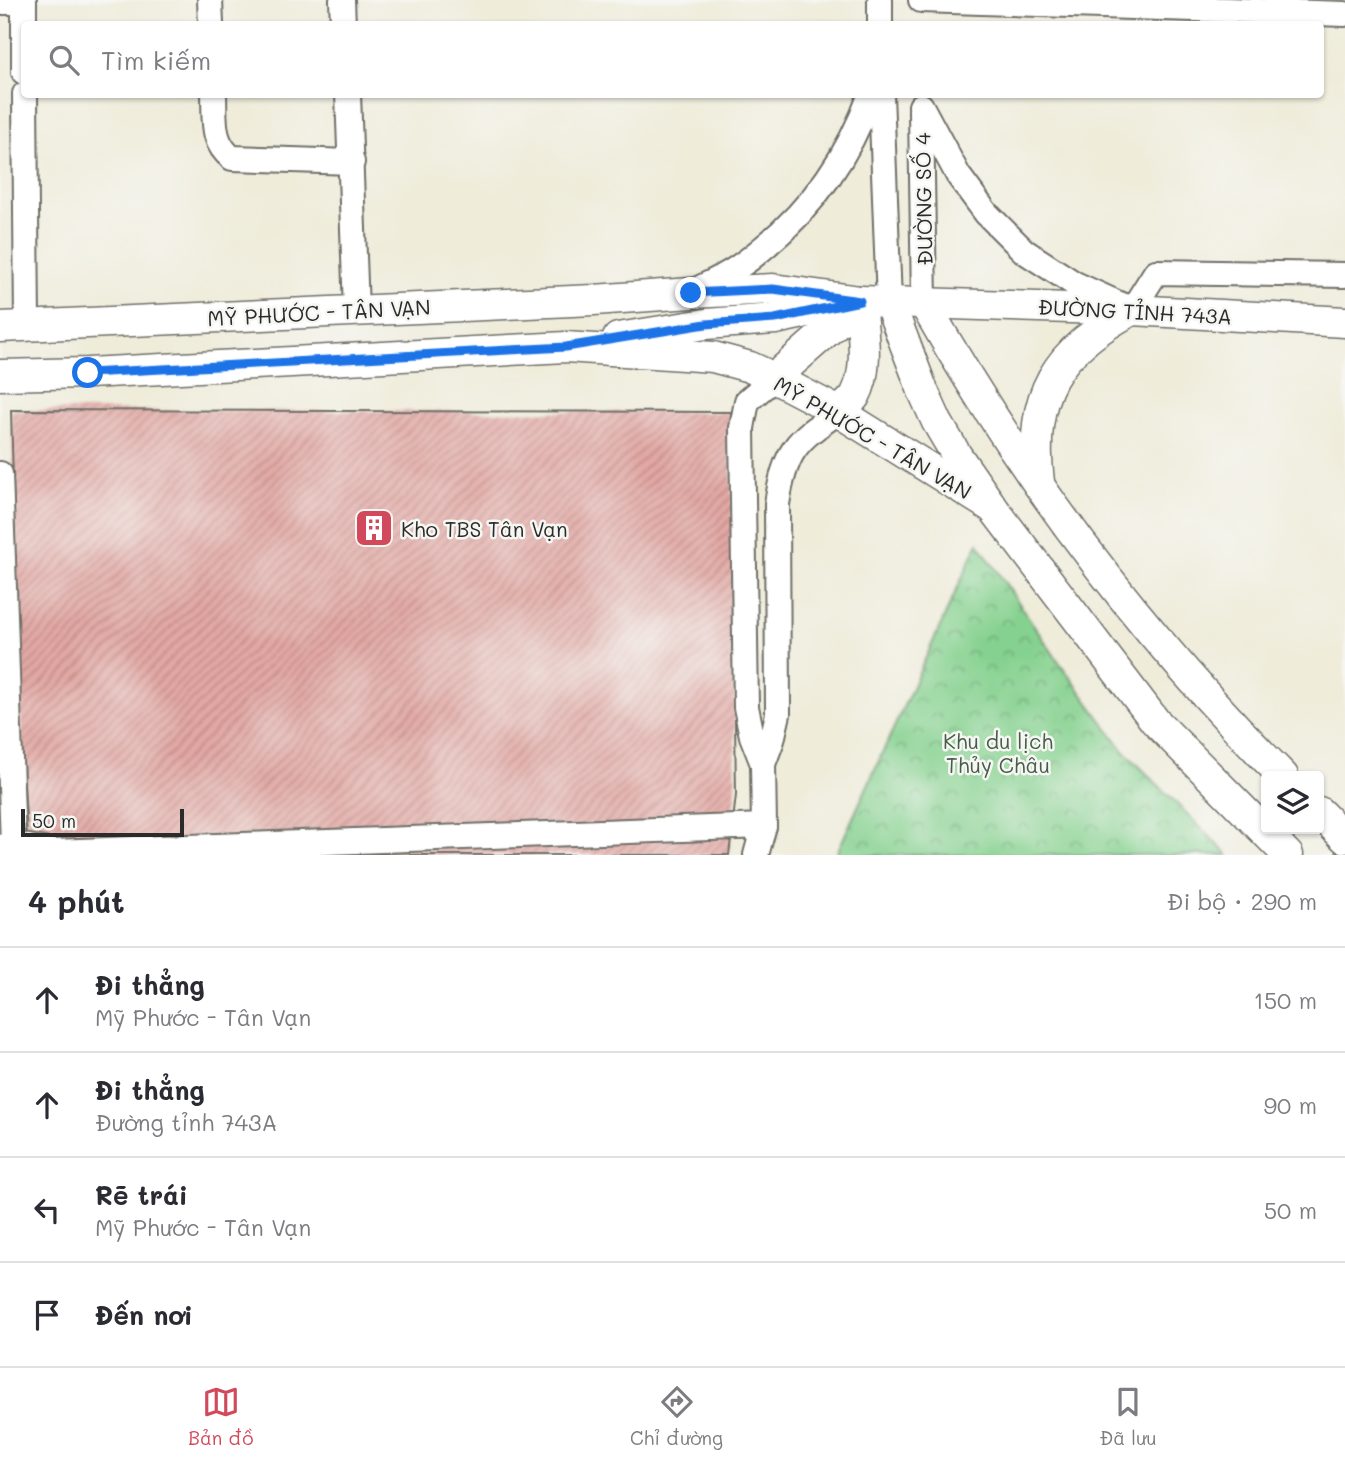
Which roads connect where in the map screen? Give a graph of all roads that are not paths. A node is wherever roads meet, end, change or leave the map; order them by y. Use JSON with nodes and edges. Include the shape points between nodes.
{"nodes":[{"id":1,"x":210,"y":0,"type":"edge"},
{"id":2,"x":342,"y":0,"type":"edge"},
{"id":3,"x":880,"y":0,"type":"edge"},
{"id":4,"x":921,"y":0,"type":"edge"},
{"id":5,"x":16,"y":1,"type":"edge"},
{"id":6,"x":1201,"y":4,"type":"edge"},
{"id":7,"x":1345,"y":14,"type":"edge"},
{"id":8,"x":211,"y":21,"type":"edge"},
{"id":9,"x":344,"y":21,"type":"edge"},
{"id":10,"x":880,"y":21,"type":"edge"},
{"id":11,"x":921,"y":21,"type":"edge"},
{"id":12,"x":21,"y":45,"type":"edge"},
{"id":13,"x":25,"y":98,"type":"edge"},
{"id":14,"x":214,"y":98,"type":"edge"},
{"id":15,"x":348,"y":98,"type":"edge"},
{"id":16,"x":870,"y":98,"type":"edge"},
{"id":17,"x":881,"y":98,"type":"edge"},
{"id":18,"x":921,"y":100,"type":"edge"},
{"id":19,"x":352,"y":162,"type":"junction"},
{"id":20,"x":1345,"y":275,"type":"edge"},
{"id":21,"x":691,"y":293,"type":"junction"},
{"id":22,"x":874,"y":301,"type":"junction"},
{"id":23,"x":924,"y":303,"type":"junction"},
{"id":24,"x":356,"y":310,"type":"junction"},
{"id":25,"x":1132,"y":310,"type":"junction"},
{"id":26,"x":1345,"y":322,"type":"edge"},
{"id":27,"x":14,"y":326,"type":"edge"},
{"id":28,"x":566,"y":347,"type":"junction"},
{"id":29,"x":0,"y":375,"type":"edge"},
{"id":30,"x":774,"y":378,"type":"junction"},
{"id":31,"x":839,"y":412,"type":"junction"},
{"id":32,"x":0,"y":474,"type":"edge"},
{"id":33,"x":1039,"y":486,"type":"junction"},
{"id":34,"x":993,"y":508,"type":"junction"},
{"id":35,"x":763,"y":764,"type":"junction"},
{"id":36,"x":1278,"y":771,"type":"edge"},
{"id":37,"x":1324,"y":817,"type":"edge"},
{"id":38,"x":764,"y":826,"type":"junction"},
{"id":39,"x":1345,"y":838,"type":"edge"},
{"id":40,"x":9,"y":849,"type":"edge"},
{"id":41,"x":756,"y":855,"type":"edge"},
{"id":42,"x":1288,"y":855,"type":"edge"}],
"edges":[{"from":1,"to":8,"type":"street"},
{"from":2,"to":9,"type":"street"},
{"from":3,"to":10,"type":"street"},
{"from":4,"to":6,"type":"street"},
{"from":4,"to":11,"type":"street"},
{"from":5,"to":12,"type":"street"},
{"from":6,"to":7,"type":"street"},
{"from":13,"to":27,"type":"street"},
{"from":14,"to":19,"type":"street","via":[[215,137],[221,150],[232,158]]},
{"from":15,"to":19,"type":"street"},
{"from":16,"to":21,"type":"street","via":[[841,162],[811,202],[739,267]]},
{"from":17,"to":22,"type":"street","name":"ĐƯỜNG SỐ 4"},
{"from":18,"to":23,"type":"street","name":"ĐƯỜNG SỐ 4"},
{"from":18,"to":25,"type":"street","via":[[958,175],[986,213],[1024,251],[1075,285]]},
{"from":19,"to":24,"type":"street"},
{"from":20,"to":25,"type":"street","via":[[1156,272]]},
{"from":21,"to":22,"type":"main road","name":"MỸ PHƯỚC - TÂN VẠN","via":[[773,289]]},
{"from":21,"to":24,"type":"main road","name":"MỸ PHƯỚC - TÂN VẠN"},
{"from":22,"to":23,"type":"main road","name":"MỸ PHƯỚC - TÂN VẠN"},
{"from":22,"to":28,"type":"main road","via":[[800,327],[714,335],[665,331]]},
{"from":22,"to":30,"type":"main road"},
{"from":22,"to":31,"type":"main road","via":[[861,378],[854,397]]},
{"from":22,"to":34,"type":"main road","name":"MỸ PHƯỚC - TÂN VẠN","via":[[937,422]]},
{"from":23,"to":25,"type":"main road","name":"ĐƯỜNG TỈNH 743A"},
{"from":23,"to":33,"type":"main road"},
{"from":24,"to":27,"type":"main road","name":"MỸ PHƯỚC - TÂN VẠN"},
{"from":25,"to":26,"type":"main road","name":"ĐƯỜNG TỈNH 743A"},
{"from":25,"to":33,"type":"main road","via":[[1084,339],[1045,393],[1036,432]]},
{"from":28,"to":29,"type":"main road","name":"MỸ PHƯỚC - TÂN VẠN"},
{"from":28,"to":30,"type":"main road","name":"MỸ PHƯỚC - TÂN VẠN","via":[[713,357]]},
{"from":30,"to":31,"type":"main road","name":"MỸ PHƯỚC - TÂN VẠN"},
{"from":30,"to":35,"type":"street","via":[[747,401],[742,428],[746,707]]},
{"from":31,"to":34,"type":"main road","name":"MỸ PHƯỚC - TÂN VẠN"},
{"from":31,"to":35,"type":"street","via":[[808,432],[790,455],[781,479],[777,505],[778,714]]},
{"from":32,"to":40,"type":"street"},
{"from":33,"to":36,"type":"main road","via":[[1118,593],[1226,719]]},
{"from":34,"to":42,"type":"main road","name":"MỸ PHƯỚC - TÂN VẠN","via":[[1155,721]]},
{"from":35,"to":38,"type":"street"},
{"from":37,"to":39,"type":"main road"},
{"from":38,"to":40,"type":"street","via":[[53,852]]},
{"from":38,"to":41,"type":"street"}]}
